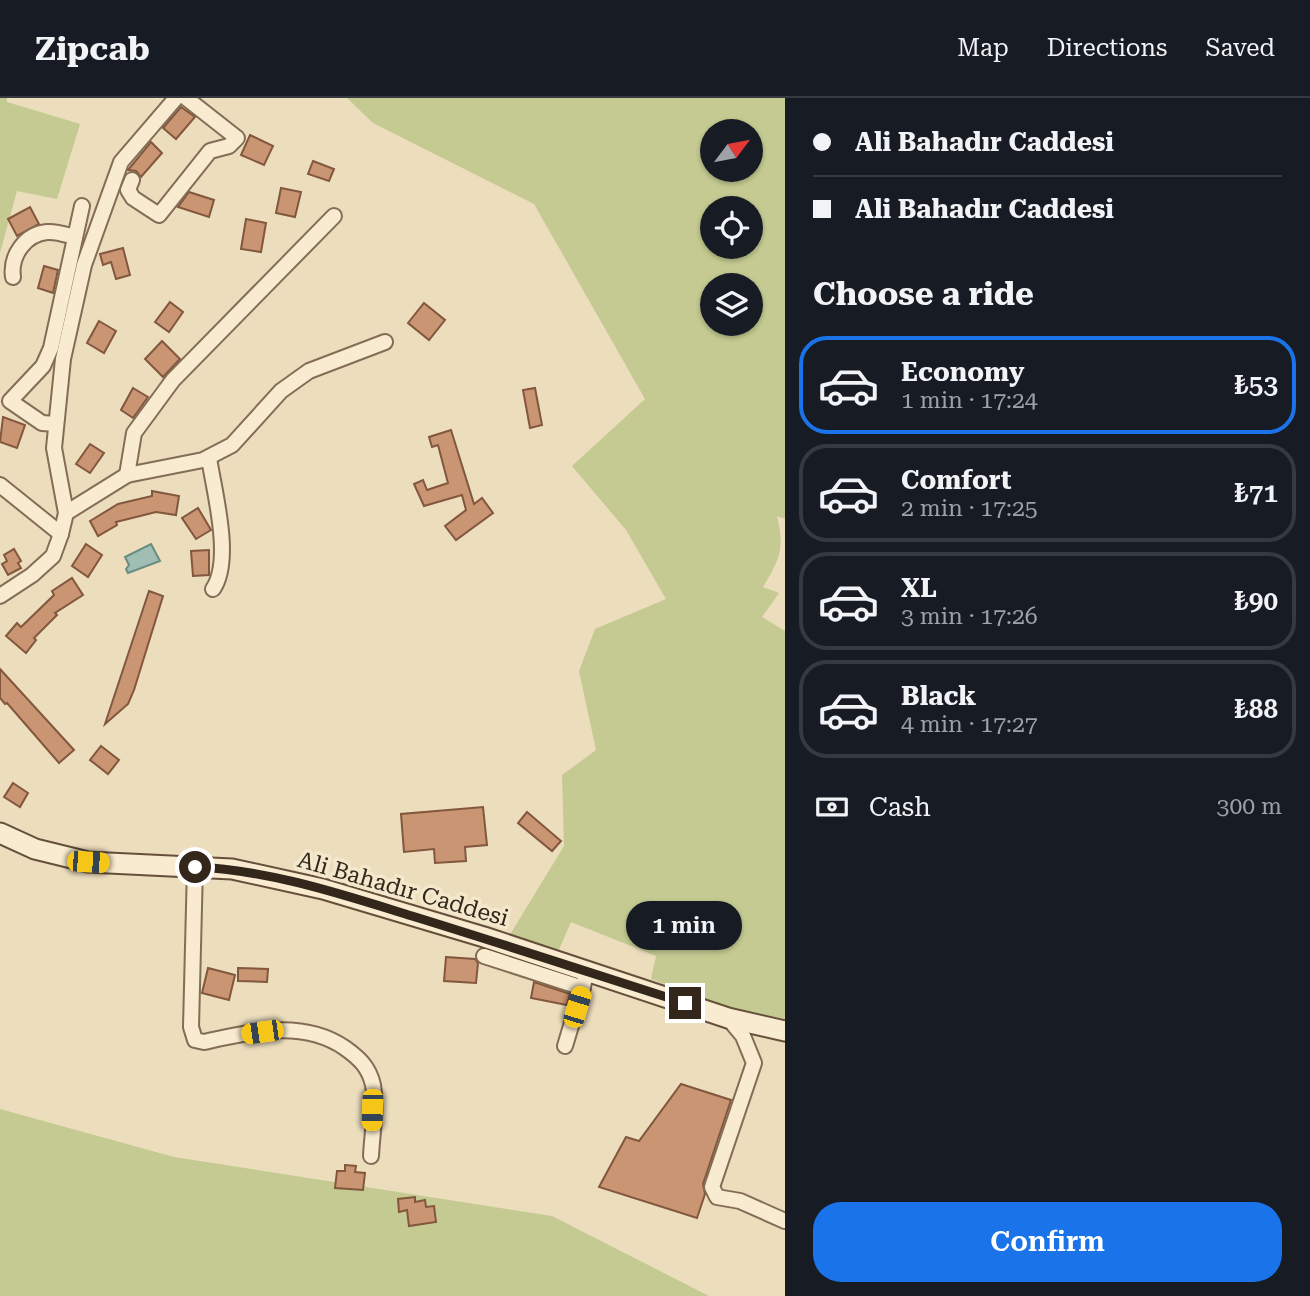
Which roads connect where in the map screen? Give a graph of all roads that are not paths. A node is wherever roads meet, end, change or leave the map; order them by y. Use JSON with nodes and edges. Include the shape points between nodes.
{"nodes":[{"id":1,"x":176,"y":98,"type":"edge"},
{"id":2,"x":186,"y":98,"type":"edge"},
{"id":3,"x":132,"y":180,"type":"dead end"},
{"id":4,"x":133,"y":198,"type":"junction"},
{"id":5,"x":107,"y":199,"type":"junction"},
{"id":6,"x":82,"y":206,"type":"dead end"},
{"id":7,"x":334,"y":216,"type":"dead end"},
{"id":8,"x":75,"y":237,"type":"junction"},
{"id":9,"x":13,"y":276,"type":"dead end"},
{"id":10,"x":386,"y":342,"type":"dead end"},
{"id":11,"x":56,"y":424,"type":"junction"},
{"id":12,"x":209,"y":457,"type":"junction"},
{"id":13,"x":127,"y":475,"type":"junction"},
{"id":14,"x":0,"y":485,"type":"edge"},
{"id":15,"x":66,"y":513,"type":"junction"},
{"id":16,"x":61,"y":534,"type":"junction"},
{"id":17,"x":213,"y":589,"type":"dead end"},
{"id":18,"x":0,"y":596,"type":"edge"},
{"id":19,"x":0,"y":833,"type":"edge"},
{"id":20,"x":195,"y":867,"type":"junction"},
{"id":21,"x":484,"y":956,"type":"dead end"},
{"id":22,"x":585,"y":980,"type":"junction"},
{"id":23,"x":729,"y":1018,"type":"junction"},
{"id":24,"x":785,"y":1031,"type":"edge"},
{"id":25,"x":565,"y":1046,"type":"dead end"},
{"id":26,"x":371,"y":1156,"type":"dead end"},
{"id":27,"x":785,"y":1221,"type":"edge"}],
"edges":[{"from":1,"to":5,"type":"street","via":[[121,162]]},
{"from":2,"to":4,"type":"street","via":[[237,138],[229,146],[210,151],[159,215]]},
{"from":3,"to":4,"type":"street","via":[[128,190]]},
{"from":4,"to":5,"type":"street"},
{"from":5,"to":11,"type":"street","via":[[83,265],[63,359]]},
{"from":6,"to":8,"type":"street"},
{"from":7,"to":13,"type":"street","via":[[173,380],[134,433]]},
{"from":8,"to":9,"type":"street","via":[[48,232],[36,235],[15,256]]},
{"from":8,"to":11,"type":"street","via":[[51,348],[43,366],[10,401],[42,423]]},
{"from":10,"to":12,"type":"street","via":[[309,372],[281,391],[232,445]]},
{"from":11,"to":15,"type":"street","via":[[54,447]]},
{"from":12,"to":13,"type":"street"},
{"from":12,"to":17,"type":"street","via":[[220,524],[219,580]]},
{"from":13,"to":15,"type":"street"},
{"from":14,"to":16,"type":"street"},
{"from":15,"to":16,"type":"street"},
{"from":16,"to":18,"type":"street","via":[[53,556]]},
{"from":19,"to":20,"type":"main road","name":"Ali Bahadır Caddesi","via":[[35,849],[88,862]]},
{"from":20,"to":22,"type":"main road","name":"Ali Bahadır Caddesi","via":[[232,869],[323,889]]},
{"from":20,"to":26,"type":"street","via":[[191,1027],[195,1040],[283,1030],[306,1031],[336,1042],[368,1069],[373,1088]]},
{"from":21,"to":22,"type":"street"},
{"from":22,"to":23,"type":"main road","name":"Ali Bahadır Caddesi"},
{"from":22,"to":25,"type":"street"},
{"from":23,"to":24,"type":"main road","name":"Ali Bahadır Caddesi"},
{"from":23,"to":27,"type":"street","via":[[752,1051],[754,1063],[713,1192]]}]}
